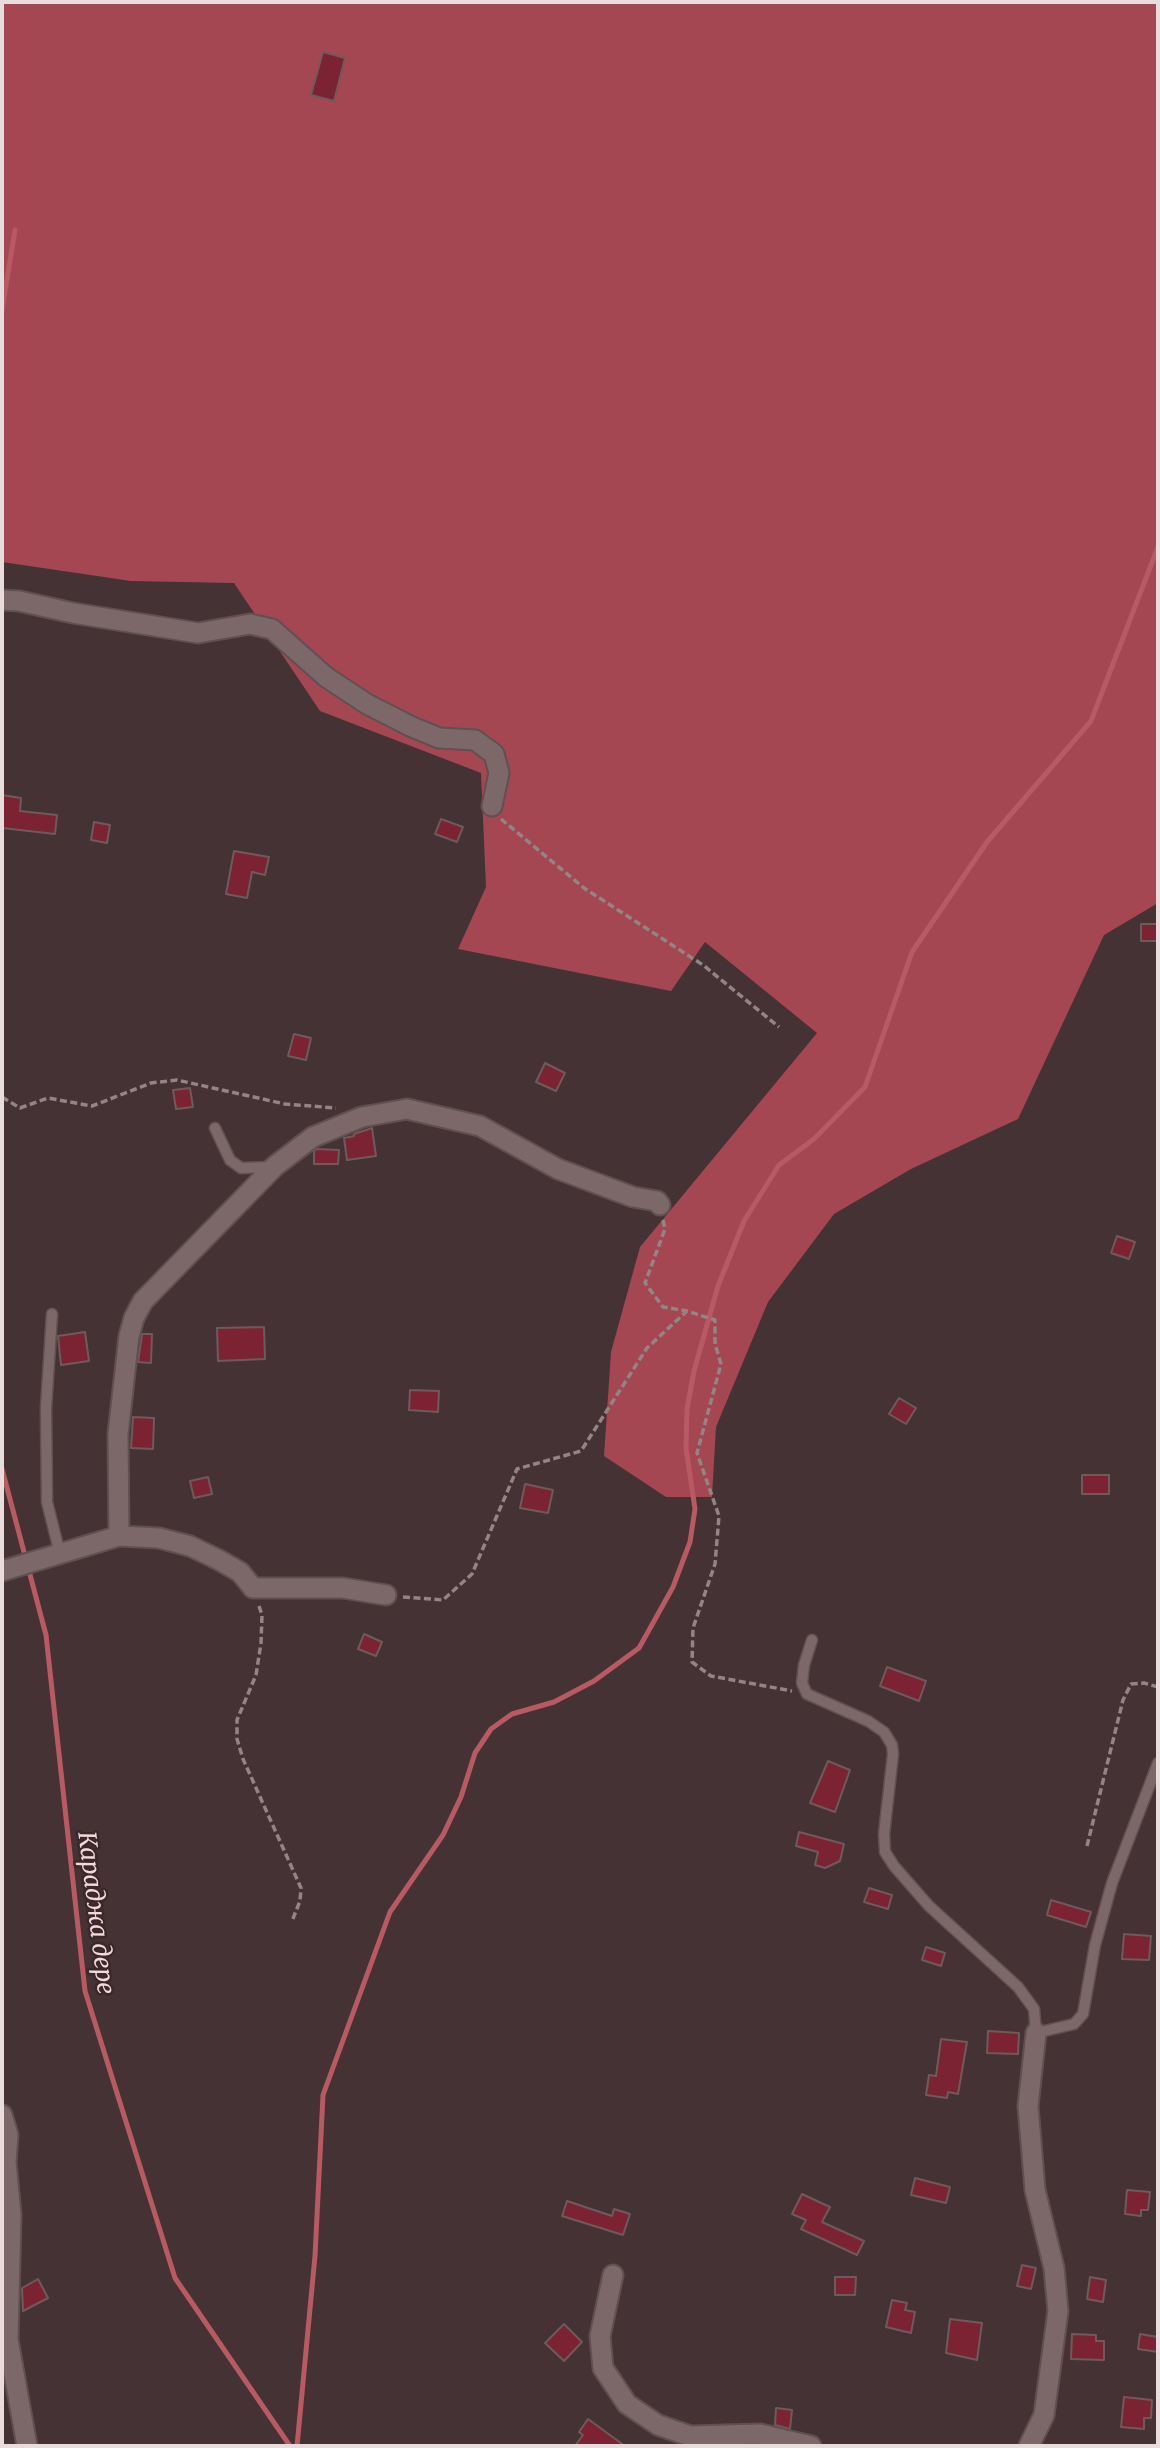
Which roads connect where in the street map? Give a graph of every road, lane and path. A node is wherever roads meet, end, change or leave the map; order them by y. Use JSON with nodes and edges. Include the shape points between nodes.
{"nodes":[{"id":1,"x":2,"y":600,"type":"edge"},
{"id":2,"x":492,"y":806,"type":"joint"},
{"id":3,"x":779,"y":1027,"type":"dead end"},
{"id":4,"x":2,"y":1097,"type":"edge"},
{"id":5,"x":336,"y":1108,"type":"dead end"},
{"id":6,"x":215,"y":1128,"type":"dead end"},
{"id":7,"x":275,"y":1166,"type":"junction"},
{"id":8,"x":660,"y":1205,"type":"joint"},
{"id":9,"x":687,"y":1311,"type":"junction"},
{"id":10,"x":52,"y":1314,"type":"dead end"},
{"id":11,"x":119,"y":1536,"type":"junction"},
{"id":12,"x":60,"y":1554,"type":"junction"},
{"id":13,"x":18,"y":1566,"type":"edge"},
{"id":14,"x":253,"y":1588,"type":"junction"},
{"id":15,"x":386,"y":1595,"type":"joint"},
{"id":16,"x":812,"y":1640,"type":"dead end"},
{"id":17,"x":1158,"y":1687,"type":"edge"},
{"id":18,"x":807,"y":1694,"type":"junction"},
{"id":19,"x":1158,"y":1763,"type":"edge"},
{"id":20,"x":1087,"y":1846,"type":"dead end"},
{"id":21,"x":292,"y":1921,"type":"dead end"},
{"id":22,"x":1036,"y":2032,"type":"junction"},
{"id":23,"x":2,"y":2115,"type":"edge"},
{"id":24,"x":613,"y":2276,"type":"dead end"},
{"id":25,"x":5,"y":2339,"type":"edge"},
{"id":26,"x":27,"y":2446,"type":"edge"},
{"id":27,"x":811,"y":2446,"type":"edge"},
{"id":28,"x":1028,"y":2446,"type":"edge"}],
"edges":[{"from":1,"to":2,"type":"street","via":[[198,633],[250,624],[272,629],[326,677],[367,704],[439,738],[475,740],[494,754],[499,773]]},
{"from":2,"to":3,"type":"path","via":[[504,824],[584,888],[703,965]]},
{"from":4,"to":5,"type":"path","via":[[20,1108],[48,1098],[92,1106],[150,1083],[177,1080],[285,1104]]},
{"from":6,"to":7,"type":"lane","via":[[230,1160],[241,1168]]},
{"from":7,"to":8,"type":"street","via":[[313,1137],[362,1118],[407,1109],[480,1126],[558,1169]]},
{"from":7,"to":11,"type":"street","via":[[154,1289],[134,1318],[118,1434]]},
{"from":8,"to":9,"type":"path","via":[[665,1230],[645,1283],[663,1307]]},
{"from":9,"to":15,"type":"path","via":[[647,1348],[581,1451],[517,1469],[472,1574],[443,1600]]},
{"from":9,"to":18,"type":"path","via":[[715,1320],[720,1364],[697,1453],[719,1516],[715,1564],[693,1628],[692,1662],[711,1676]]},
{"from":10,"to":12,"type":"lane","via":[[47,1502]]},
{"from":11,"to":12,"type":"street"},
{"from":11,"to":14,"type":"street","via":[[159,1538],[190,1546],[240,1572]]},
{"from":12,"to":13,"type":"street"},
{"from":14,"to":15,"type":"street","via":[[343,1588]]},
{"from":14,"to":21,"type":"path","via":[[261,1615],[261,1643],[256,1675],[237,1720],[237,1739],[301,1888]]},
{"from":16,"to":18,"type":"lane","via":[[802,1683]]},
{"from":17,"to":20,"type":"path","via":[[1131,1684],[1123,1700]]},
{"from":18,"to":22,"type":"lane","via":[[884,1732],[893,1754],[885,1852],[929,1906],[1018,1987],[1034,2009]]},
{"from":19,"to":22,"type":"lane","via":[[1112,1883],[1083,2014],[1074,2024]]},
{"from":22,"to":28,"type":"street","via":[[1028,2106],[1035,2190],[1054,2268],[1058,2311],[1044,2415]]},
{"from":23,"to":25,"type":"street","via":[[8,2135],[11,2215]]},
{"from":24,"to":27,"type":"street","via":[[600,2336],[603,2368],[627,2404],[658,2425],[690,2436],[760,2434]]},
{"from":25,"to":26,"type":"street"}]}
